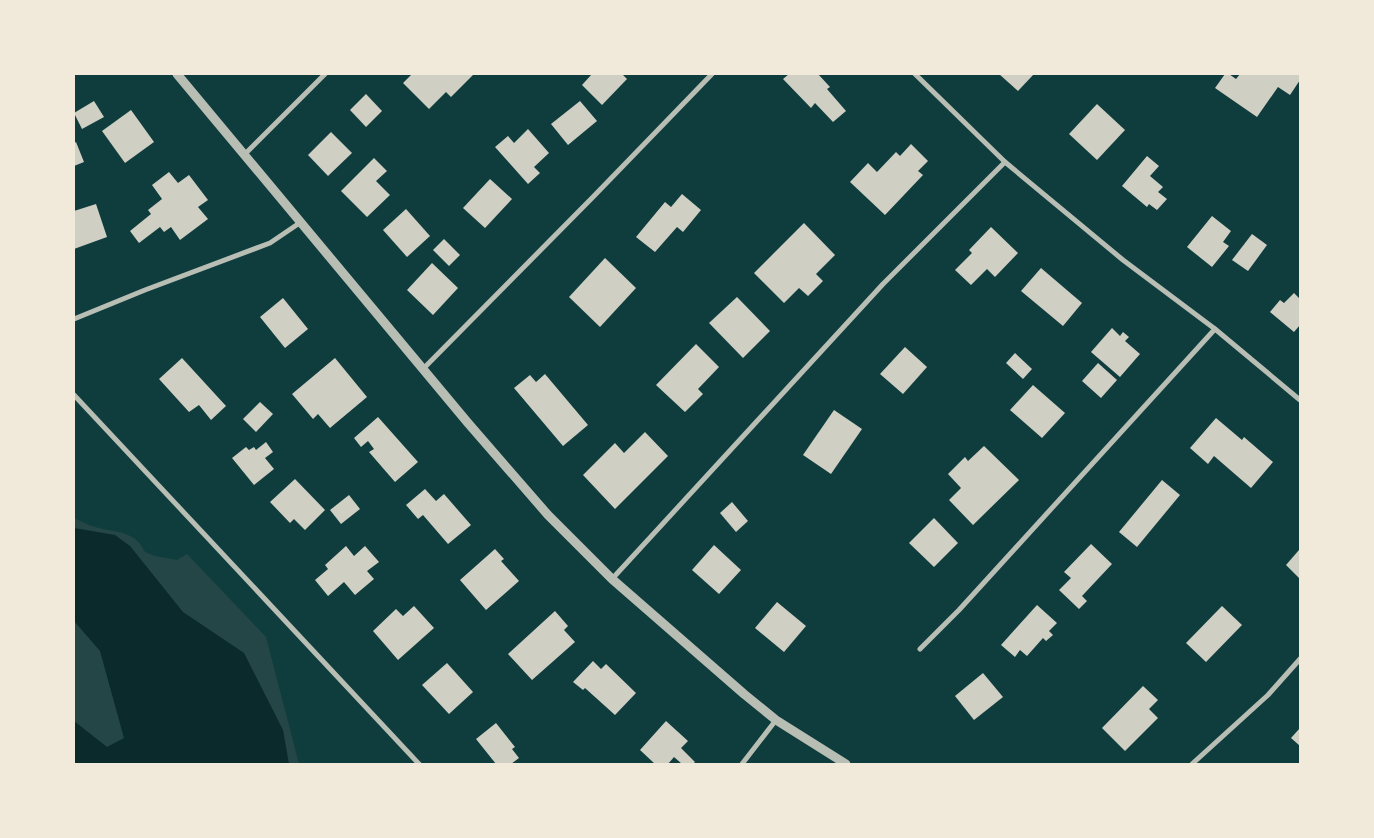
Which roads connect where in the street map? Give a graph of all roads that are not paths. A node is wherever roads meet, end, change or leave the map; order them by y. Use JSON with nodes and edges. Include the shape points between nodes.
{"nodes":[{"id":1,"x":178,"y":74,"type":"edge"},
{"id":2,"x":325,"y":74,"type":"edge"},
{"id":3,"x":712,"y":74,"type":"edge"},
{"id":4,"x":915,"y":74,"type":"edge"},
{"id":5,"x":245,"y":154,"type":"junction"},
{"id":6,"x":1004,"y":162,"type":"junction"},
{"id":7,"x":302,"y":222,"type":"junction"},
{"id":8,"x":74,"y":319,"type":"edge"},
{"id":9,"x":1215,"y":329,"type":"junction"},
{"id":10,"x":424,"y":368,"type":"junction"},
{"id":11,"x":74,"y":395,"type":"edge"},
{"id":12,"x":1300,"y":400,"type":"edge"},
{"id":13,"x":612,"y":578,"type":"junction"},
{"id":14,"x":920,"y":649,"type":"dead end"},
{"id":15,"x":1300,"y":659,"type":"edge"},
{"id":16,"x":776,"y":720,"type":"junction"},
{"id":17,"x":420,"y":764,"type":"edge"},
{"id":18,"x":742,"y":764,"type":"edge"},
{"id":19,"x":846,"y":764,"type":"edge"},
{"id":20,"x":1192,"y":764,"type":"edge"}],
"edges":[{"from":1,"to":5,"type":"street"},
{"from":2,"to":5,"type":"street"},
{"from":3,"to":10,"type":"street"},
{"from":4,"to":6,"type":"street"},
{"from":5,"to":7,"type":"street"},
{"from":6,"to":9,"type":"street","via":[[1123,260]]},
{"from":6,"to":13,"type":"street","via":[[883,284]]},
{"from":7,"to":8,"type":"street","via":[[270,243]]},
{"from":7,"to":10,"type":"street"},
{"from":9,"to":12,"type":"street"},
{"from":9,"to":14,"type":"street"},
{"from":10,"to":13,"type":"street","via":[[548,514]]},
{"from":11,"to":17,"type":"street"},
{"from":13,"to":16,"type":"street"},
{"from":15,"to":20,"type":"street","via":[[1268,695]]},
{"from":16,"to":18,"type":"street"},
{"from":16,"to":19,"type":"street"}]}
